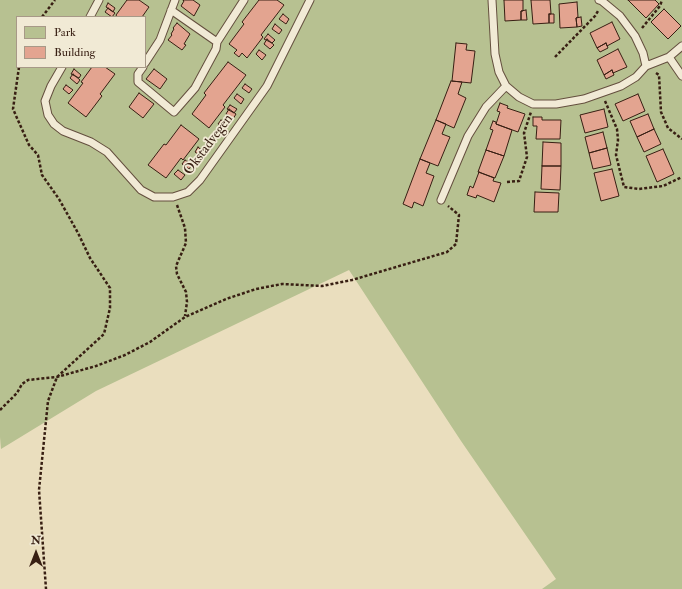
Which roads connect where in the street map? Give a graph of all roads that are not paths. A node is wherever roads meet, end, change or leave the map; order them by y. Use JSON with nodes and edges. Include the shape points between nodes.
{"nodes":[{"id":1,"x":99,"y":0,"type":"edge"},
{"id":2,"x":175,"y":0,"type":"edge"},
{"id":3,"x":244,"y":0,"type":"edge"},
{"id":4,"x":310,"y":0,"type":"edge"},
{"id":5,"x":492,"y":0,"type":"edge"},
{"id":6,"x":600,"y":1,"type":"edge"},
{"id":7,"x":171,"y":10,"type":"junction"},
{"id":8,"x":91,"y":16,"type":"edge"},
{"id":9,"x":217,"y":42,"type":"junction"},
{"id":10,"x":682,"y":46,"type":"edge"},
{"id":11,"x":670,"y":57,"type":"junction"},
{"id":12,"x":146,"y":61,"type":"edge"},
{"id":13,"x":646,"y":66,"type":"junction"},
{"id":14,"x":61,"y":68,"type":"edge"},
{"id":15,"x":142,"y":68,"type":"edge"},
{"id":16,"x":682,"y":76,"type":"edge"},
{"id":17,"x":506,"y":86,"type":"junction"},
{"id":18,"x":441,"y":200,"type":"road end"}],
"edges":[{"from":1,"to":8,"type":"lane"},
{"from":2,"to":7,"type":"lane"},
{"from":3,"to":9,"type":"lane"},
{"from":4,"to":14,"type":"lane","name":"Okstadvegen","via":[[267,86],[200,180],[188,192],[173,198],[154,197],[141,190],[107,152],[54,124],[48,115],[45,101]]},
{"from":5,"to":17,"type":"lane","via":[[495,54],[499,72]]},
{"from":6,"to":13,"type":"lane","via":[[620,16],[635,36]]},
{"from":7,"to":9,"type":"lane"},
{"from":7,"to":12,"type":"lane","via":[[160,40]]},
{"from":9,"to":15,"type":"lane","via":[[216,49],[195,88],[174,112],[138,82],[138,74]]},
{"from":10,"to":11,"type":"lane"},
{"from":11,"to":13,"type":"lane"},
{"from":11,"to":16,"type":"lane"},
{"from":13,"to":17,"type":"lane","via":[[636,77],[622,86],[584,99],[556,104],[533,104]]},
{"from":17,"to":18,"type":"lane","via":[[486,107],[468,136]]}]}
